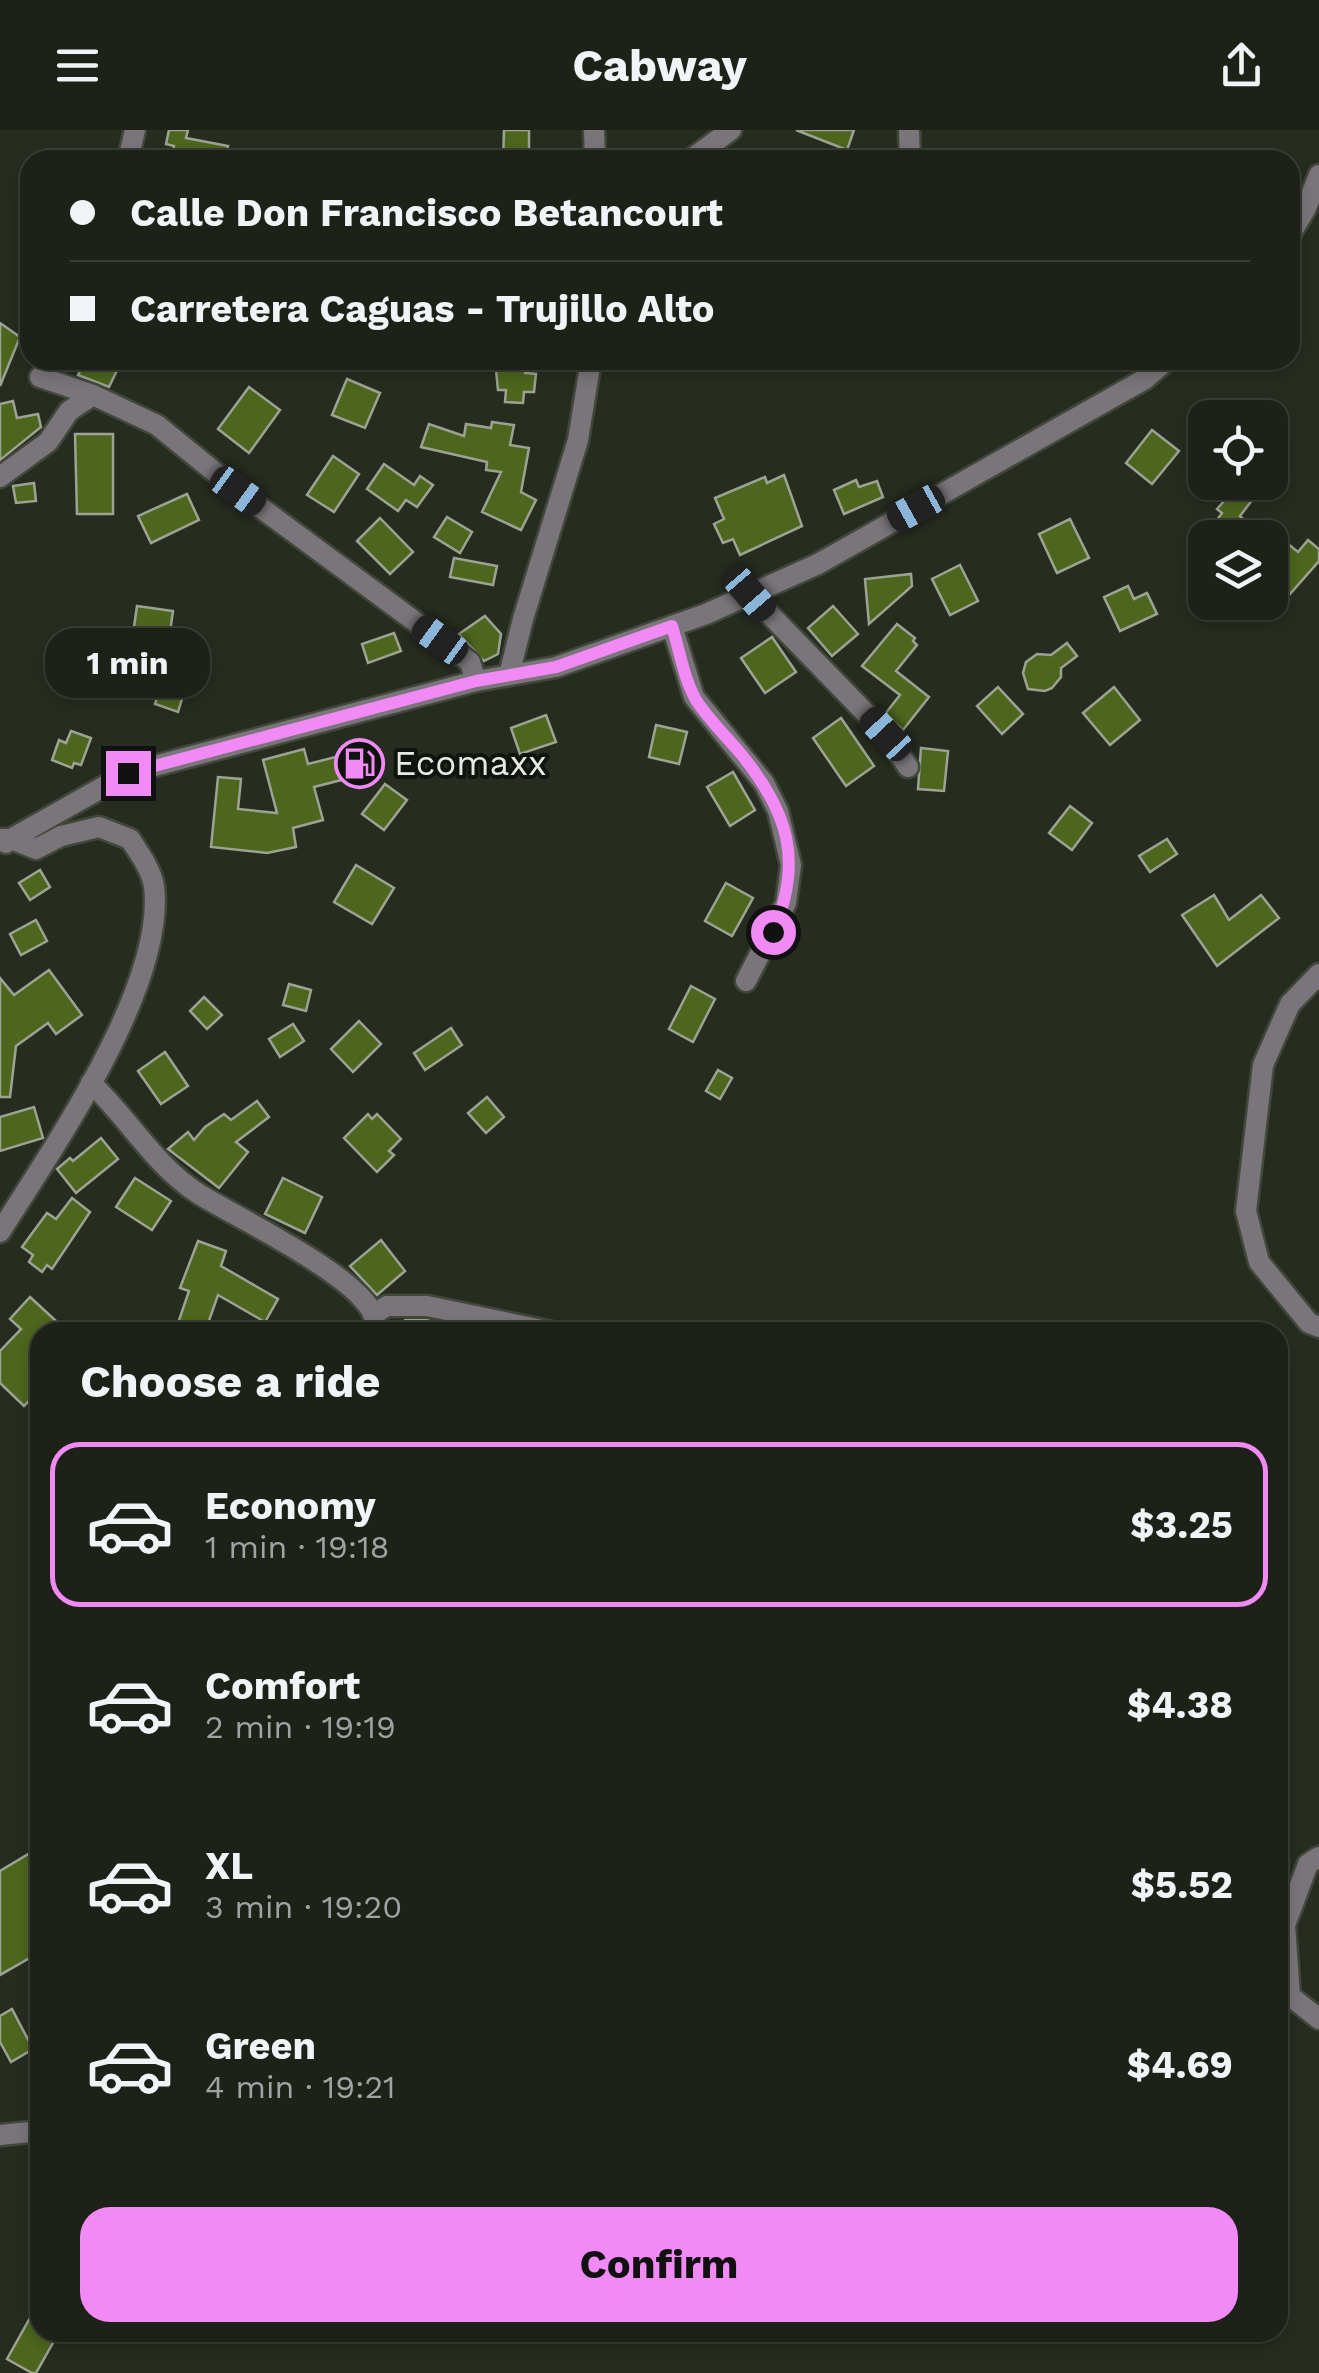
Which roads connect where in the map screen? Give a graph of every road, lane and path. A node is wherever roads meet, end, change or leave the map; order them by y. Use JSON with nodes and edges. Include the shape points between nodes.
{"nodes":[{"id":1,"x":731,"y":130,"type":"edge"},
{"id":2,"x":704,"y":150,"type":"edge"},
{"id":3,"x":1319,"y":175,"type":"edge"},
{"id":4,"x":1300,"y":218,"type":"edge"},
{"id":5,"x":589,"y":370,"type":"edge"},
{"id":6,"x":1155,"y":370,"type":"edge"},
{"id":7,"x":40,"y":376,"type":"dead end"},
{"id":8,"x":93,"y":395,"type":"junction"},
{"id":9,"x":0,"y":477,"type":"edge"},
{"id":10,"x":750,"y":594,"type":"junction"},
{"id":11,"x":672,"y":626,"type":"junction"},
{"id":12,"x":510,"y":675,"type":"junction"},
{"id":13,"x":476,"y":681,"type":"junction"},
{"id":14,"x":908,"y":767,"type":"dead end"},
{"id":15,"x":4,"y":841,"type":"edge"},
{"id":16,"x":1319,"y":974,"type":"edge"},
{"id":17,"x":746,"y":981,"type":"dead end"},
{"id":18,"x":91,"y":1083,"type":"junction"},
{"id":19,"x":0,"y":1232,"type":"edge"},
{"id":20,"x":373,"y":1322,"type":"edge"},
{"id":21,"x":375,"y":1322,"type":"edge"},
{"id":22,"x":504,"y":1322,"type":"edge"},
{"id":23,"x":1319,"y":1327,"type":"edge"},
{"id":24,"x":1319,"y":1857,"type":"edge"},
{"id":25,"x":1288,"y":1919,"type":"edge"},
{"id":26,"x":1288,"y":1960,"type":"edge"},
{"id":27,"x":1319,"y":2019,"type":"edge"},
{"id":28,"x":30,"y":2132,"type":"edge"},
{"id":29,"x":0,"y":2135,"type":"edge"}],
"edges":[{"from":1,"to":2,"type":"street"},
{"from":3,"to":4,"type":"street"},
{"from":5,"to":12,"type":"street","via":[[578,440]]},
{"from":6,"to":10,"type":"street","via":[[835,554]]},
{"from":7,"to":8,"type":"street"},
{"from":8,"to":9,"type":"street","via":[[69,411],[48,442]]},
{"from":8,"to":13,"type":"street","via":[[157,424],[470,662]]},
{"from":10,"to":11,"type":"street"},
{"from":10,"to":14,"type":"street","via":[[886,734]]},
{"from":11,"to":12,"type":"street","via":[[556,667]]},
{"from":11,"to":17,"type":"street","via":[[694,696],[764,783],[778,811],[791,865],[786,903]]},
{"from":12,"to":13,"type":"street"},
{"from":13,"to":15,"type":"street","via":[[128,773]]},
{"from":15,"to":18,"type":"street","via":[[36,849],[100,826],[130,838],[154,882],[148,957]]},
{"from":16,"to":23,"type":"street","via":[[1290,1004],[1263,1065],[1246,1211],[1259,1262]]},
{"from":18,"to":19,"type":"street"},
{"from":18,"to":20,"type":"street","via":[[175,1176],[337,1274]]},
{"from":21,"to":22,"type":"street","via":[[387,1306],[426,1306]]},
{"from":24,"to":25,"type":"street","via":[[1308,1864]]},
{"from":26,"to":27,"type":"street","via":[[1290,1996]]},
{"from":28,"to":29,"type":"street"}]}
